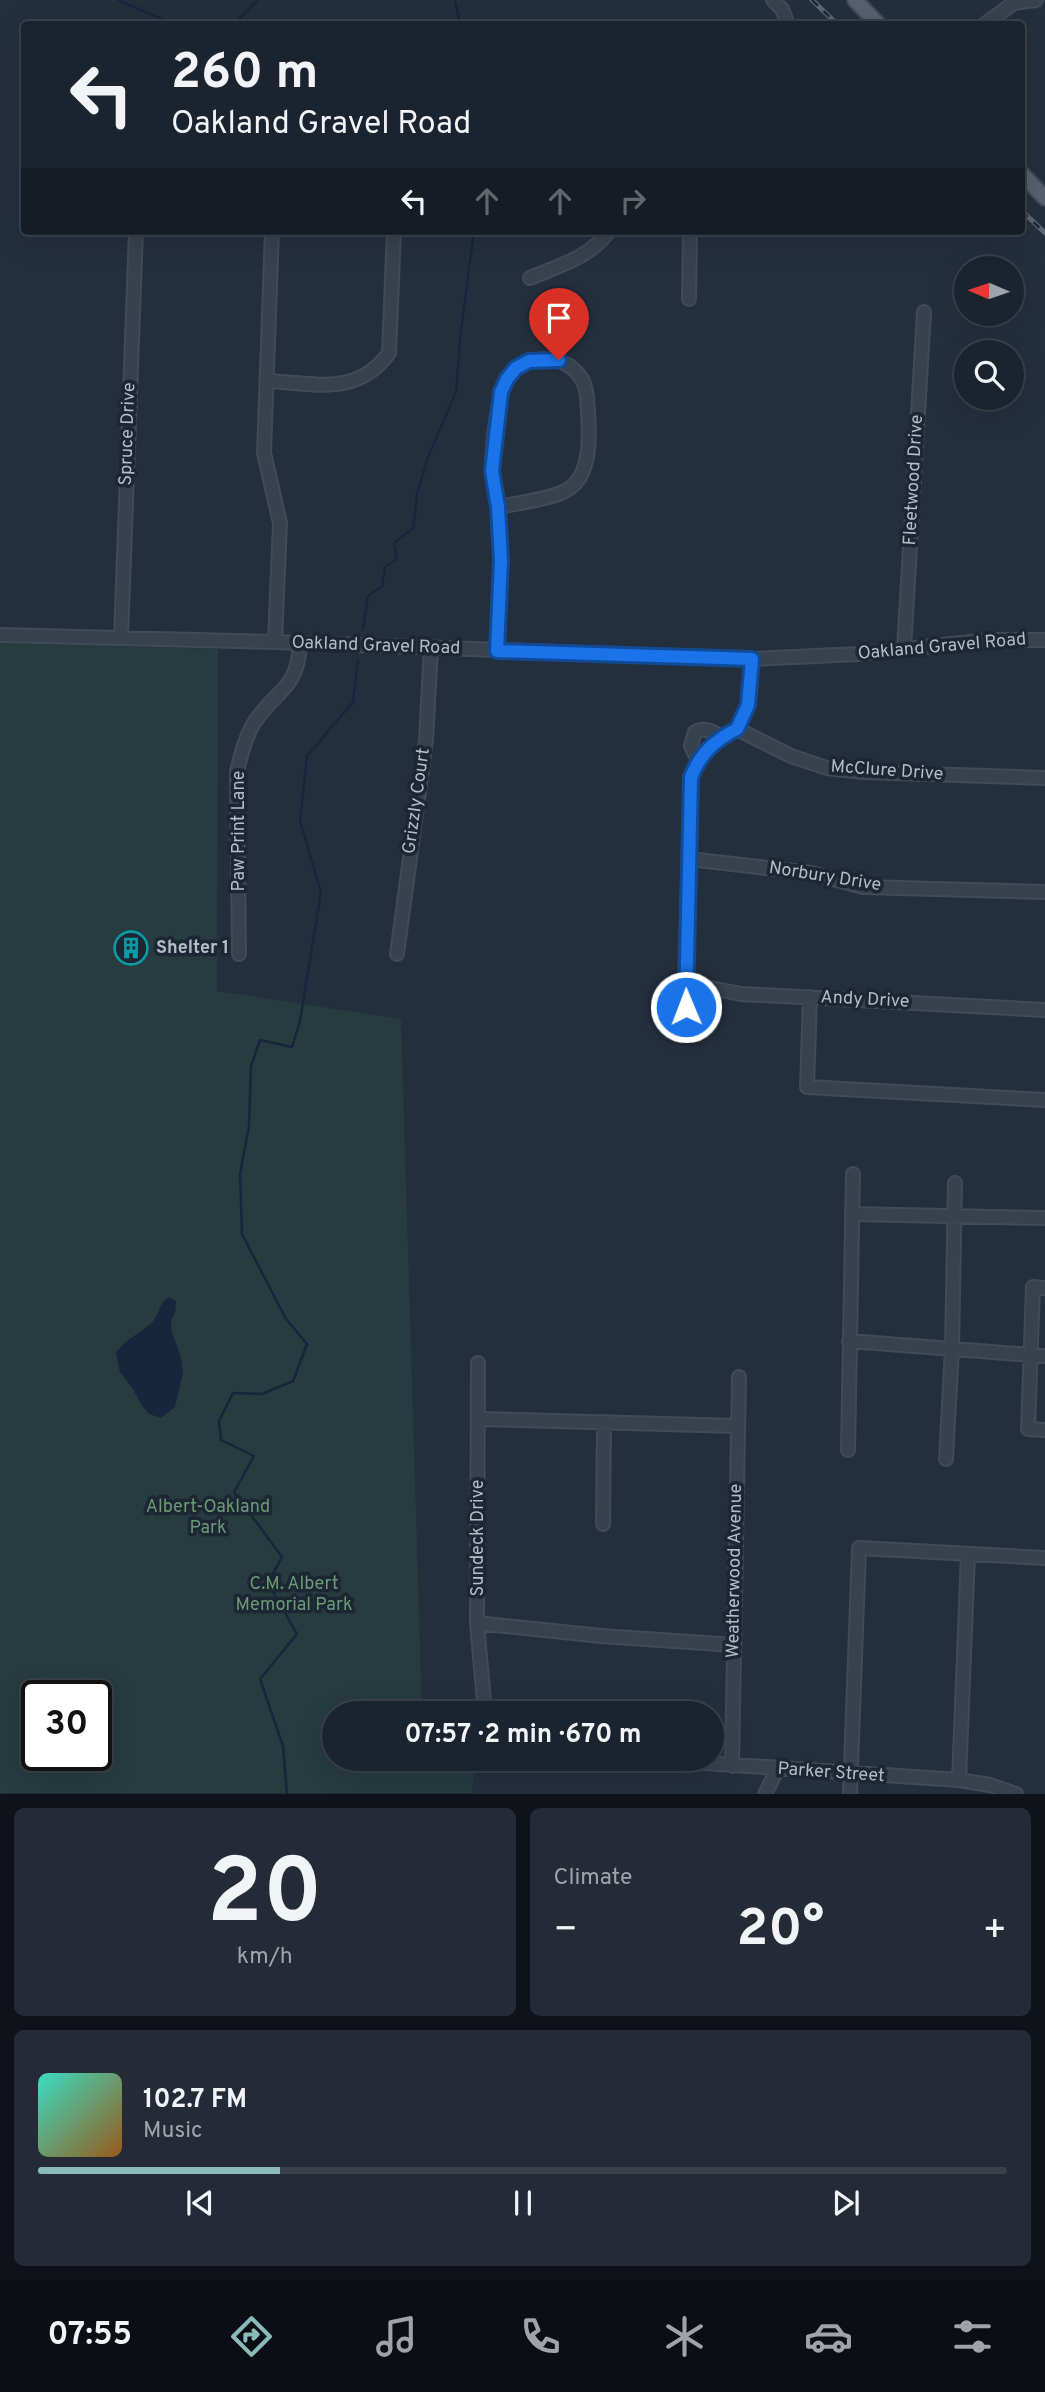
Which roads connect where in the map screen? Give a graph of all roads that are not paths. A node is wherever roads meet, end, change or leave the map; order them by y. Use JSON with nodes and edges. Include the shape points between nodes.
{"nodes":[{"id":1,"x":774,"y":0,"type":"edge"},
{"id":2,"x":855,"y":0,"type":"edge"},
{"id":3,"x":1036,"y":0,"type":"edge"},
{"id":4,"x":785,"y":21,"type":"edge"},
{"id":5,"x":875,"y":21,"type":"edge"},
{"id":6,"x":989,"y":21,"type":"edge"},
{"id":7,"x":1025,"y":177,"type":"edge"},
{"id":8,"x":1045,"y":198,"type":"edge"},
{"id":9,"x":136,"y":235,"type":"edge"},
{"id":10,"x":272,"y":235,"type":"edge"},
{"id":11,"x":394,"y":235,"type":"edge"},
{"id":12,"x":606,"y":235,"type":"edge"},
{"id":13,"x":690,"y":235,"type":"edge"},
{"id":14,"x":530,"y":278,"type":"dead end"},
{"id":15,"x":689,"y":299,"type":"dead end"},
{"id":16,"x":924,"y":312,"type":"dead end"},
{"id":17,"x":267,"y":381,"type":"junction"},
{"id":18,"x":498,"y":507,"type":"junction"},
{"id":19,"x":0,"y":635,"type":"edge"},
{"id":20,"x":121,"y":638,"type":"junction"},
{"id":21,"x":1045,"y":640,"type":"edge"},
{"id":22,"x":275,"y":642,"type":"junction"},
{"id":23,"x":300,"y":643,"type":"junction"},
{"id":24,"x":431,"y":648,"type":"junction"},
{"id":25,"x":904,"y":649,"type":"junction"},
{"id":26,"x":497,"y":651,"type":"junction"},
{"id":27,"x":752,"y":659,"type":"junction"},
{"id":28,"x":737,"y":729,"type":"junction"},
{"id":29,"x":721,"y":737,"type":"junction"},
{"id":30,"x":698,"y":760,"type":"junction"},
{"id":31,"x":1045,"y":778,"type":"edge"},
{"id":32,"x":689,"y":859,"type":"junction"},
{"id":33,"x":1045,"y":892,"type":"edge"},
{"id":34,"x":239,"y":954,"type":"dead end"},
{"id":35,"x":397,"y":954,"type":"dead end"},
{"id":36,"x":685,"y":983,"type":"junction"},
{"id":37,"x":810,"y":997,"type":"junction"},
{"id":38,"x":1045,"y":1010,"type":"edge"},
{"id":39,"x":687,"y":1031,"type":"dead end"},
{"id":40,"x":1045,"y":1100,"type":"edge"},
{"id":41,"x":853,"y":1174,"type":"dead end"},
{"id":42,"x":955,"y":1183,"type":"dead end"},
{"id":43,"x":852,"y":1214,"type":"junction"},
{"id":44,"x":956,"y":1215,"type":"junction"},
{"id":45,"x":1045,"y":1219,"type":"edge"},
{"id":46,"x":1045,"y":1288,"type":"edge"},
{"id":47,"x":849,"y":1341,"type":"junction"},
{"id":48,"x":952,"y":1349,"type":"junction"},
{"id":49,"x":1029,"y":1355,"type":"junction"},
{"id":50,"x":1045,"y":1356,"type":"edge"},
{"id":51,"x":478,"y":1363,"type":"dead end"},
{"id":52,"x":739,"y":1377,"type":"dead end"},
{"id":53,"x":478,"y":1419,"type":"junction"},
{"id":54,"x":604,"y":1422,"type":"junction"},
{"id":55,"x":738,"y":1426,"type":"junction"},
{"id":56,"x":1045,"y":1430,"type":"edge"},
{"id":57,"x":848,"y":1450,"type":"dead end"},
{"id":58,"x":946,"y":1459,"type":"dead end"},
{"id":59,"x":603,"y":1524,"type":"dead end"},
{"id":60,"x":968,"y":1554,"type":"junction"},
{"id":61,"x":1045,"y":1558,"type":"edge"},
{"id":62,"x":477,"y":1623,"type":"junction"},
{"id":63,"x":734,"y":1645,"type":"junction"},
{"id":64,"x":484,"y":1701,"type":"edge"},
{"id":65,"x":724,"y":1765,"type":"edge"},
{"id":66,"x":732,"y":1766,"type":"junction"},
{"id":67,"x":777,"y":1770,"type":"junction"},
{"id":68,"x":851,"y":1774,"type":"junction"},
{"id":69,"x":958,"y":1780,"type":"junction"},
{"id":70,"x":765,"y":1794,"type":"edge"},
{"id":71,"x":850,"y":1794,"type":"edge"},
{"id":72,"x":1016,"y":1794,"type":"edge"}],
"edges":[{"from":1,"to":4,"type":"street"},
{"from":2,"to":5,"type":"main road"},
{"from":3,"to":6,"type":"street","via":[[1014,4]]},
{"from":7,"to":8,"type":"main road"},
{"from":9,"to":20,"type":"street","name":"Spruce Drive"},
{"from":10,"to":17,"type":"street"},
{"from":11,"to":17,"type":"street","via":[[389,353],[378,368],[360,380],[336,384]]},
{"from":12,"to":14,"type":"street","via":[[574,259]]},
{"from":13,"to":15,"type":"street"},
{"from":16,"to":25,"type":"street","name":"Fleetwood Drive"},
{"from":17,"to":22,"type":"street","via":[[264,453],[280,523]]},
{"from":18,"to":18,"type":"street","via":[[492,471],[501,392],[516,368],[529,361],[559,360],[573,367],[587,394],[585,469],[566,491]]},
{"from":18,"to":26,"type":"street"},
{"from":19,"to":20,"type":"street","name":"Oakland Gravel Road"},
{"from":20,"to":22,"type":"street","name":"Oakland Gravel Road"},
{"from":21,"to":25,"type":"street","name":"Oakland Gravel Road","via":[[989,640]]},
{"from":22,"to":23,"type":"street","name":"Oakland Gravel Road"},
{"from":23,"to":24,"type":"street","name":"Oakland Gravel Road"},
{"from":23,"to":34,"type":"street","name":"Paw Print Lane","via":[[299,663],[289,684],[255,722],[237,771]]},
{"from":24,"to":26,"type":"street","name":"Oakland Gravel Road"},
{"from":24,"to":35,"type":"street","name":"Grizzly Court","via":[[426,740]]},
{"from":25,"to":27,"type":"street","name":"Oakland Gravel Road"},
{"from":26,"to":27,"type":"street","name":"Oakland Gravel Road"},
{"from":27,"to":28,"type":"street","via":[[748,705]]},
{"from":28,"to":29,"type":"street"},
{"from":28,"to":31,"type":"street","name":"McClure Drive","via":[[791,757],[827,768]]},
{"from":29,"to":30,"type":"street"},
{"from":29,"to":30,"type":"street","via":[[706,730],[695,732],[691,746]]},
{"from":30,"to":32,"type":"street","via":[[691,777]]},
{"from":32,"to":33,"type":"street","name":"Norbury Drive","via":[[811,873],[863,887]]},
{"from":32,"to":36,"type":"street"},
{"from":36,"to":37,"type":"street","name":"Andy Drive","via":[[741,994]]},
{"from":36,"to":39,"type":"street"},
{"from":37,"to":38,"type":"street","name":"Andy Drive"},
{"from":37,"to":40,"type":"street","via":[[807,1087]]},
{"from":41,"to":43,"type":"street"},
{"from":42,"to":44,"type":"street"},
{"from":43,"to":44,"type":"street"},
{"from":43,"to":47,"type":"street"},
{"from":44,"to":45,"type":"street"},
{"from":44,"to":48,"type":"street"},
{"from":46,"to":49,"type":"street","via":[[1033,1287]]},
{"from":47,"to":48,"type":"street"},
{"from":47,"to":57,"type":"street"},
{"from":48,"to":49,"type":"street"},
{"from":48,"to":58,"type":"street"},
{"from":49,"to":50,"type":"street"},
{"from":49,"to":56,"type":"street","via":[[1028,1429]]},
{"from":51,"to":53,"type":"street","name":"Sundeck Drive"},
{"from":52,"to":55,"type":"street","name":"Weatherwood Avenue"},
{"from":53,"to":54,"type":"street"},
{"from":53,"to":62,"type":"street","name":"Sundeck Drive"},
{"from":54,"to":55,"type":"street"},
{"from":54,"to":59,"type":"street"},
{"from":55,"to":63,"type":"street","name":"Weatherwood Avenue"},
{"from":60,"to":61,"type":"street"},
{"from":60,"to":68,"type":"street","via":[[859,1548]]},
{"from":60,"to":69,"type":"street"},
{"from":62,"to":63,"type":"street"},
{"from":62,"to":64,"type":"street","name":"Sundeck Drive"},
{"from":63,"to":66,"type":"street","name":"Weatherwood Avenue"},
{"from":65,"to":66,"type":"street","name":"Parker Street"},
{"from":66,"to":67,"type":"street","name":"Parker Street"},
{"from":67,"to":68,"type":"street","name":"Parker Street"},
{"from":67,"to":70,"type":"street"},
{"from":68,"to":69,"type":"street","name":"Parker Street"},
{"from":68,"to":71,"type":"street"},
{"from":69,"to":72,"type":"street","name":"Parker Street"}]}
